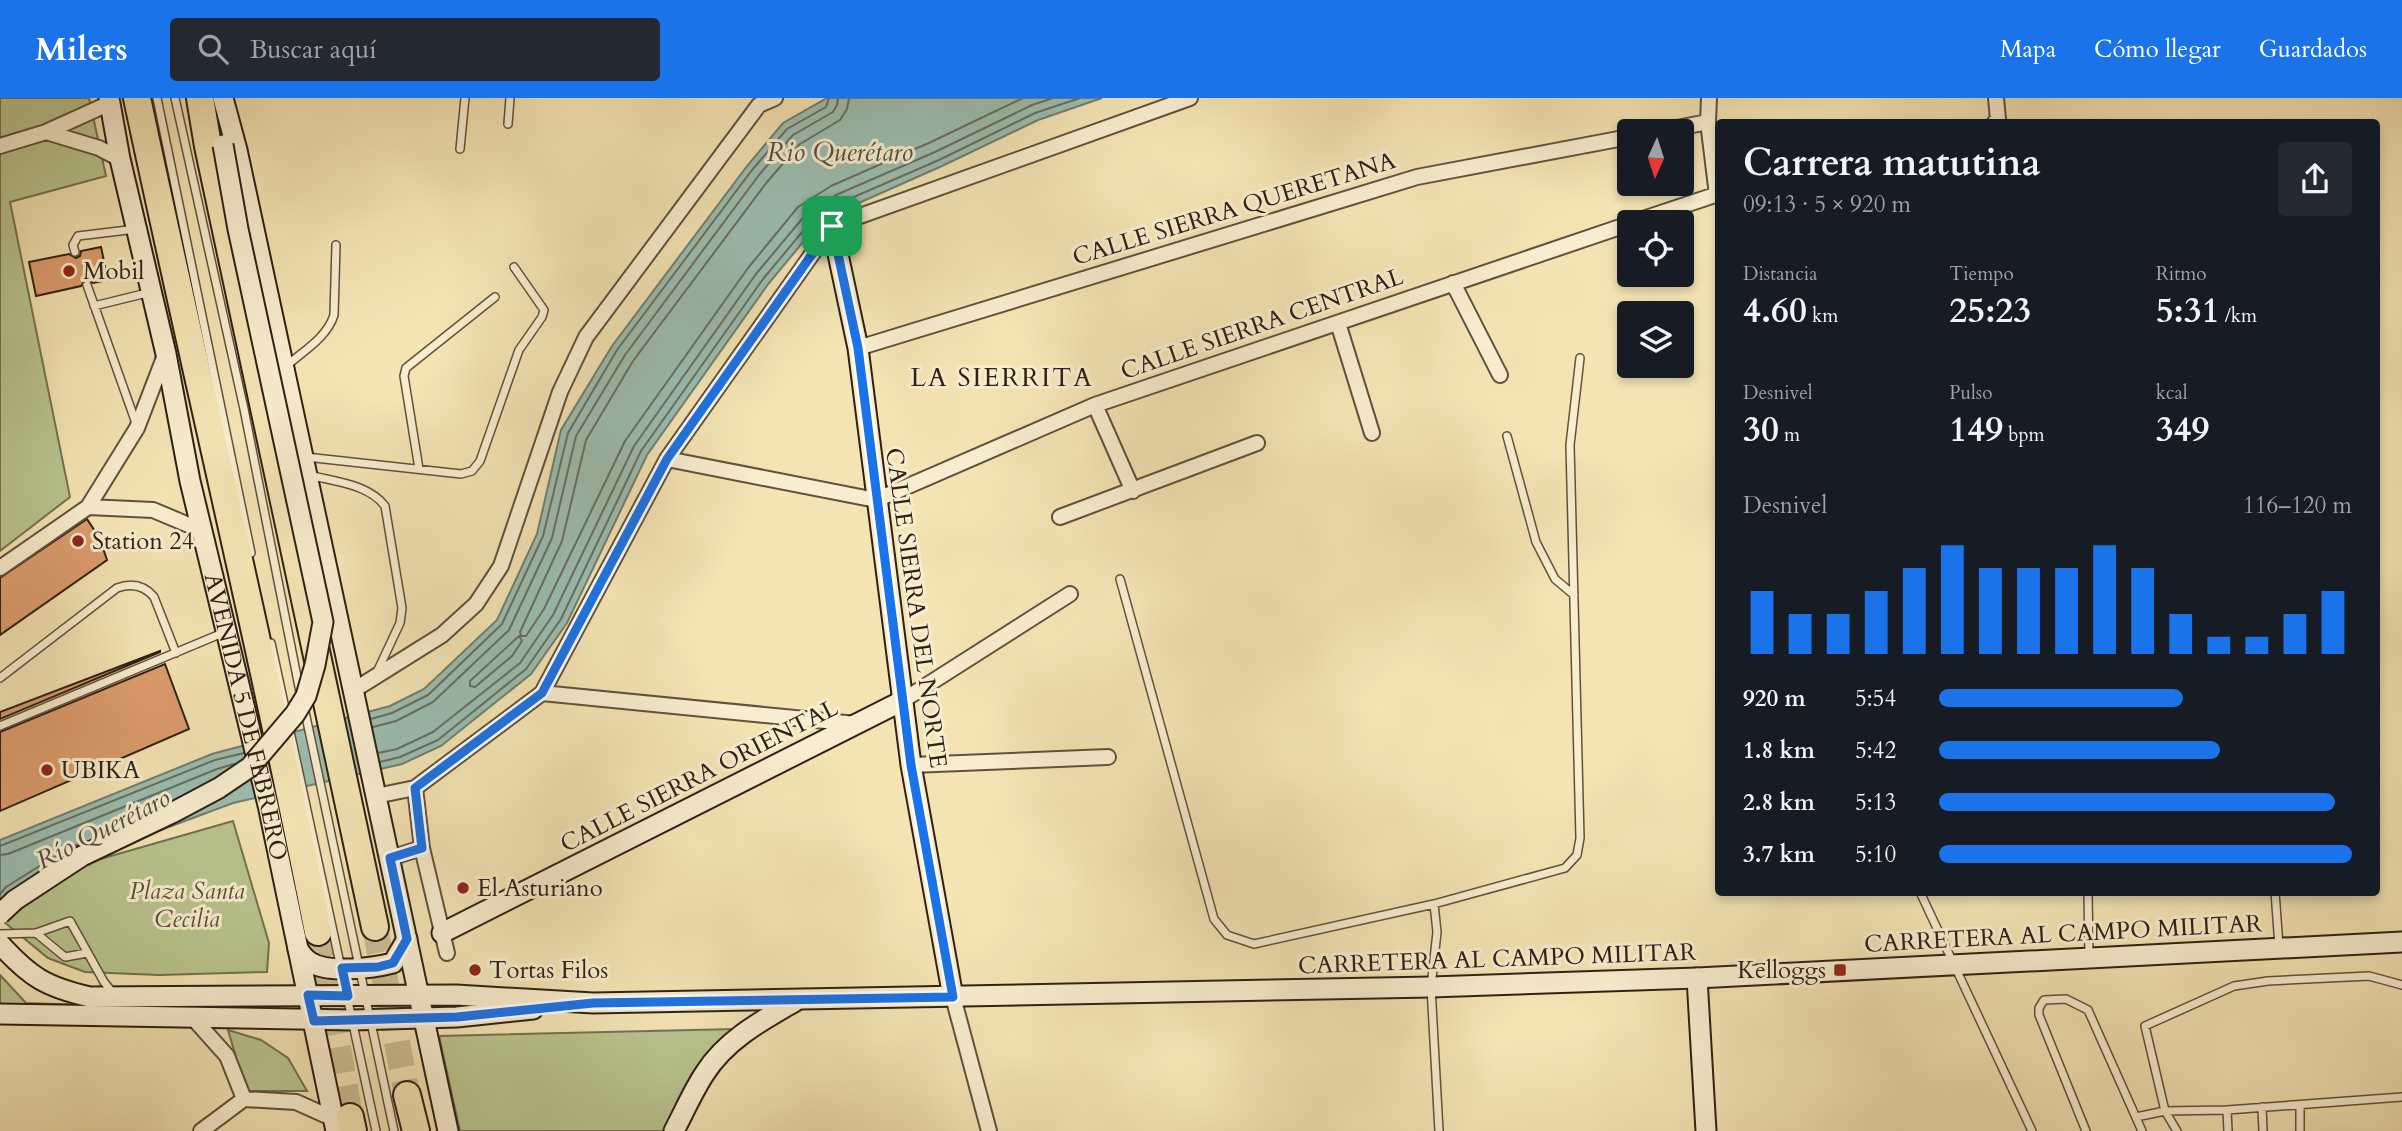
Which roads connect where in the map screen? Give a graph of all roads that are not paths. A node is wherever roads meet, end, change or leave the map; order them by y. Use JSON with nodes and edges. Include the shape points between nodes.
{"nodes":[{"id":1,"x":137,"y":98,"type":"edge"},
{"id":2,"x":157,"y":98,"type":"edge"},
{"id":3,"x":176,"y":98,"type":"edge"},
{"id":4,"x":202,"y":98,"type":"edge"},
{"id":5,"x":223,"y":98,"type":"edge"},
{"id":6,"x":465,"y":98,"type":"edge"},
{"id":7,"x":510,"y":98,"type":"edge"},
{"id":8,"x":775,"y":98,"type":"edge"},
{"id":9,"x":1190,"y":98,"type":"edge"},
{"id":10,"x":1709,"y":98,"type":"edge"},
{"id":11,"x":1996,"y":98,"type":"edge"},
{"id":12,"x":110,"y":101,"type":"edge"},
{"id":13,"x":1997,"y":119,"type":"edge"},
{"id":14,"x":1708,"y":122,"type":"junction"},
{"id":15,"x":508,"y":124,"type":"dead end"},
{"id":16,"x":1694,"y":125,"type":"edge"},
{"id":17,"x":46,"y":132,"type":"junction"},
{"id":18,"x":1617,"y":139,"type":"edge"},
{"id":19,"x":0,"y":146,"type":"edge"},
{"id":20,"x":460,"y":149,"type":"dead end"},
{"id":21,"x":120,"y":159,"type":"junction"},
{"id":22,"x":1715,"y":172,"type":"edge"},
{"id":23,"x":1715,"y":195,"type":"edge"},
{"id":24,"x":1671,"y":210,"type":"edge"},
{"id":25,"x":832,"y":226,"type":"junction"},
{"id":26,"x":1617,"y":228,"type":"edge"},
{"id":27,"x":136,"y":229,"type":"junction"},
{"id":28,"x":336,"y":245,"type":"dead end"},
{"id":29,"x":75,"y":252,"type":"dead end"},
{"id":30,"x":514,"y":267,"type":"dead end"},
{"id":31,"x":1453,"y":283,"type":"junction"},
{"id":32,"x":87,"y":285,"type":"dead end"},
{"id":33,"x":151,"y":291,"type":"junction"},
{"id":34,"x":495,"y":297,"type":"dead end"},
{"id":35,"x":94,"y":306,"type":"junction"},
{"id":36,"x":1338,"y":323,"type":"junction"},
{"id":37,"x":858,"y":348,"type":"junction"},
{"id":38,"x":166,"y":354,"type":"junction"},
{"id":39,"x":1580,"y":358,"type":"dead end"},
{"id":40,"x":284,"y":367,"type":"junction"},
{"id":41,"x":1500,"y":375,"type":"dead end"},
{"id":42,"x":1095,"y":405,"type":"junction"},
{"id":43,"x":137,"y":428,"type":"junction"},
{"id":44,"x":1372,"y":433,"type":"dead end"},
{"id":45,"x":1507,"y":436,"type":"dead end"},
{"id":46,"x":1257,"y":443,"type":"dead end"},
{"id":47,"x":667,"y":459,"type":"junction"},
{"id":48,"x":305,"y":466,"type":"junction"},
{"id":49,"x":418,"y":469,"type":"junction"},
{"id":50,"x":1133,"y":491,"type":"junction"},
{"id":51,"x":876,"y":500,"type":"junction"},
{"id":52,"x":88,"y":507,"type":"junction"},
{"id":53,"x":1060,"y":517,"type":"dead end"},
{"id":54,"x":203,"y":531,"type":"junction"},
{"id":55,"x":252,"y":557,"type":"dead end"},
{"id":56,"x":0,"y":568,"type":"edge"},
{"id":57,"x":1120,"y":579,"type":"dead end"},
{"id":58,"x":1070,"y":594,"type":"dead end"},
{"id":59,"x":1574,"y":595,"type":"junction"},
{"id":60,"x":226,"y":632,"type":"junction"},
{"id":61,"x":270,"y":637,"type":"dead end"},
{"id":62,"x":176,"y":653,"type":"junction"},
{"id":63,"x":0,"y":678,"type":"edge"},
{"id":64,"x":374,"y":679,"type":"junction"},
{"id":65,"x":542,"y":693,"type":"junction"},
{"id":66,"x":356,"y":699,"type":"junction"},
{"id":67,"x":902,"y":701,"type":"junction"},
{"id":68,"x":856,"y":724,"type":"junction"},
{"id":69,"x":0,"y":726,"type":"edge"},
{"id":70,"x":1108,"y":757,"type":"dead end"},
{"id":71,"x":911,"y":765,"type":"junction"},
{"id":72,"x":375,"y":788,"type":"junction"},
{"id":73,"x":415,"y":788,"type":"junction"},
{"id":74,"x":422,"y":848,"type":"junction"},
{"id":75,"x":390,"y":858,"type":"junction"},
{"id":76,"x":1922,"y":896,"type":"edge"},
{"id":77,"x":2088,"y":896,"type":"edge"},
{"id":78,"x":2274,"y":896,"type":"edge"},
{"id":79,"x":1434,"y":904,"type":"junction"},
{"id":80,"x":0,"y":914,"type":"edge"},
{"id":81,"x":375,"y":927,"type":"tunnel mouth"},
{"id":82,"x":318,"y":932,"type":"tunnel mouth"},
{"id":83,"x":36,"y":933,"type":"junction"},
{"id":84,"x":442,"y":933,"type":"junction"},
{"id":85,"x":0,"y":934,"type":"edge"},
{"id":86,"x":407,"y":939,"type":"junction"},
{"id":87,"x":0,"y":944,"type":"edge"},
{"id":88,"x":2400,"y":945,"type":"edge"},
{"id":89,"x":2279,"y":947,"type":"junction"},
{"id":90,"x":298,"y":949,"type":"junction"},
{"id":91,"x":87,"y":953,"type":"junction"},
{"id":92,"x":447,"y":953,"type":"dead end"},
{"id":93,"x":2089,"y":957,"type":"junction"},
{"id":94,"x":1953,"y":964,"type":"junction"},
{"id":95,"x":350,"y":968,"type":"junction"},
{"id":96,"x":1697,"y":978,"type":"junction"},
{"id":97,"x":2402,"y":985,"type":"edge"},
{"id":98,"x":1431,"y":987,"type":"junction"},
{"id":99,"x":308,"y":995,"type":"junction"},
{"id":100,"x":419,"y":995,"type":"junction"},
{"id":101,"x":356,"y":996,"type":"junction"},
{"id":102,"x":116,"y":997,"type":"junction"},
{"id":103,"x":953,"y":997,"type":"junction"},
{"id":104,"x":798,"y":1000,"type":"junction"},
{"id":105,"x":593,"y":1003,"type":"junction"},
{"id":106,"x":0,"y":1014,"type":"edge"},
{"id":107,"x":424,"y":1018,"type":"junction"},
{"id":108,"x":194,"y":1019,"type":"junction"},
{"id":109,"x":361,"y":1020,"type":"junction"},
{"id":110,"x":314,"y":1021,"type":"junction"},
{"id":111,"x":407,"y":1095,"type":"tunnel mouth"},
{"id":112,"x":2402,"y":1097,"type":"edge"},
{"id":113,"x":244,"y":1099,"type":"junction"},
{"id":114,"x":2300,"y":1105,"type":"junction"},
{"id":115,"x":2262,"y":1107,"type":"junction"},
{"id":116,"x":2227,"y":1110,"type":"junction"},
{"id":117,"x":2165,"y":1111,"type":"junction"},
{"id":118,"x":2136,"y":1116,"type":"junction"},
{"id":119,"x":343,"y":1124,"type":"edge"},
{"id":120,"x":201,"y":1131,"type":"edge"},
{"id":121,"x":376,"y":1131,"type":"edge"},
{"id":122,"x":394,"y":1131,"type":"edge"},
{"id":123,"x":415,"y":1131,"type":"edge"},
{"id":124,"x":448,"y":1131,"type":"edge"},
{"id":125,"x":674,"y":1131,"type":"edge"},
{"id":126,"x":989,"y":1131,"type":"edge"},
{"id":127,"x":1439,"y":1131,"type":"edge"},
{"id":128,"x":1706,"y":1131,"type":"edge"},
{"id":129,"x":2032,"y":1131,"type":"edge"},
{"id":130,"x":2086,"y":1131,"type":"edge"},
{"id":131,"x":2142,"y":1131,"type":"edge"},
{"id":132,"x":2177,"y":1131,"type":"edge"},
{"id":133,"x":2228,"y":1131,"type":"edge"},
{"id":134,"x":2263,"y":1131,"type":"edge"},
{"id":135,"x":2300,"y":1131,"type":"edge"}],
"edges":[{"from":1,"to":82,"type":"highway","name":"AVENIDA 5 DE FEBRERO"},
{"from":2,"to":55,"type":"lane"},
{"from":3,"to":95,"type":"lane","via":[[244,409]]},
{"from":4,"to":80,"type":"main road","bridge":true,"via":[[223,145],[323,622],[316,665],[295,715],[250,766],[219,788],[82,856]]},
{"from":4,"to":81,"type":"highway","via":[[211,160]]},
{"from":5,"to":40,"type":"main road"},
{"from":6,"to":20,"type":"lane"},
{"from":7,"to":15,"type":"lane"},
{"from":8,"to":64,"type":"street","via":[[759,105],[586,337],[560,392],[501,566],[477,604],[442,635]]},
{"from":9,"to":25,"type":"street"},
{"from":10,"to":14,"type":"street"},
{"from":11,"to":13,"type":"street"},
{"from":12,"to":17,"type":"street"},
{"from":12,"to":21,"type":"main road","name":"AVENIDA 5 DE FEBRERO"},
{"from":14,"to":16,"type":"street"},
{"from":14,"to":22,"type":"street"},
{"from":17,"to":19,"type":"street"},
{"from":17,"to":21,"type":"street"},
{"from":18,"to":37,"type":"street","name":"CALLE SIERRA QUERETANA","via":[[1417,177]]},
{"from":21,"to":27,"type":"main road","name":"AVENIDA 5 DE FEBRERO"},
{"from":23,"to":24,"type":"street","name":"CALLE SIERRA CENTRAL"},
{"from":25,"to":37,"type":"main road","name":"CALLE SIERRA DEL NORTE"},
{"from":25,"to":47,"type":"street"},
{"from":26,"to":31,"type":"street","name":"CALLE SIERRA CENTRAL"},
{"from":27,"to":29,"type":"lane","via":[[78,236]]},
{"from":27,"to":33,"type":"main road","name":"AVENIDA 5 DE FEBRERO"},
{"from":28,"to":40,"type":"lane","via":[[331,325]]},
{"from":30,"to":49,"type":"lane","via":[[544,310],[519,350],[480,461],[472,471],[461,474]]},
{"from":31,"to":36,"type":"street","name":"CALLE SIERRA CENTRAL"},
{"from":31,"to":41,"type":"street"},
{"from":32,"to":35,"type":"lane"},
{"from":33,"to":35,"type":"lane"},
{"from":33,"to":38,"type":"main road","name":"AVENIDA 5 DE FEBRERO"},
{"from":34,"to":49,"type":"lane","via":[[406,368]]},
{"from":35,"to":43,"type":"lane"},
{"from":36,"to":42,"type":"street","name":"CALLE SIERRA CENTRAL"},
{"from":36,"to":44,"type":"street"},
{"from":37,"to":51,"type":"main road","name":"CALLE SIERRA DEL NORTE"},
{"from":38,"to":43,"type":"street"},
{"from":38,"to":54,"type":"main road","name":"AVENIDA 5 DE FEBRERO"},
{"from":39,"to":59,"type":"lane","via":[[1570,445]]},
{"from":40,"to":48,"type":"main road"},
{"from":42,"to":50,"type":"street"},
{"from":42,"to":51,"type":"street","name":"CALLE SIERRA CENTRAL"},
{"from":43,"to":52,"type":"street"},
{"from":45,"to":59,"type":"lane","via":[[1536,542],[1555,579]]},
{"from":46,"to":50,"type":"street"},
{"from":47,"to":51,"type":"street"},
{"from":47,"to":65,"type":"street"},
{"from":48,"to":49,"type":"lane"},
{"from":48,"to":64,"type":"lane","via":[[377,495],[386,506],[402,608],[400,623]]},
{"from":48,"to":66,"type":"main road"},
{"from":50,"to":53,"type":"street"},
{"from":51,"to":67,"type":"main road","name":"CALLE SIERRA DEL NORTE"},
{"from":52,"to":54,"type":"street","via":[[153,510]]},
{"from":52,"to":56,"type":"street"},
{"from":54,"to":60,"type":"main road","name":"AVENIDA 5 DE FEBRERO"},
{"from":57,"to":79,"type":"lane","via":[[1214,919],[1227,935],[1254,944]]},
{"from":58,"to":67,"type":"street"},
{"from":59,"to":79,"type":"lane","via":[[1577,855],[1565,868]]},
{"from":60,"to":62,"type":"lane"},
{"from":60,"to":90,"type":"main road","name":"AVENIDA 5 DE FEBRERO"},
{"from":61,"to":95,"type":"lane"},
{"from":62,"to":63,"type":"lane","via":[[154,597],[147,589],[125,585]]},
{"from":62,"to":69,"type":"lane"},
{"from":64,"to":66,"type":"street"},
{"from":65,"to":68,"type":"street"},
{"from":65,"to":73,"type":"street"},
{"from":66,"to":72,"type":"main road"},
{"from":67,"to":68,"type":"main road","name":"CALLE SIERRA ORIENTAL"},
{"from":67,"to":71,"type":"main road","name":"CALLE SIERRA DEL NORTE"},
{"from":68,"to":84,"type":"main road","name":"CALLE SIERRA ORIENTAL"},
{"from":70,"to":71,"type":"street"},
{"from":71,"to":103,"type":"main road","name":"CALLE SIERRA DEL NORTE"},
{"from":72,"to":73,"type":"street"},
{"from":72,"to":75,"type":"main road"},
{"from":73,"to":74,"type":"street"},
{"from":74,"to":75,"type":"street"},
{"from":74,"to":84,"type":"street"},
{"from":75,"to":86,"type":"main road"},
{"from":76,"to":94,"type":"lane"},
{"from":77,"to":93,"type":"lane"},
{"from":78,"to":89,"type":"lane"},
{"from":79,"to":98,"type":"lane","via":[[1437,932]]},
{"from":83,"to":85,"type":"lane"},
{"from":83,"to":91,"type":"lane","via":[[65,957]]},
{"from":83,"to":91,"type":"lane","via":[[70,921]]},
{"from":84,"to":92,"type":"street"},
{"from":86,"to":95,"type":"main road","via":[[393,963]]},
{"from":86,"to":100,"type":"main road"},
{"from":87,"to":102,"type":"main road","name":"CARRETERA AL CAMPO MILITAR","via":[[32,976],[47,984],[90,997]]},
{"from":88,"to":89,"type":"main road","name":"CARRETERA AL CAMPO MILITAR"},
{"from":89,"to":93,"type":"main road","name":"CARRETERA AL CAMPO MILITAR"},
{"from":90,"to":95,"type":"main road","via":[[318,966]]},
{"from":90,"to":99,"type":"main road","name":"AVENIDA 5 DE FEBRERO"},
{"from":91,"to":102,"type":"lane"},
{"from":93,"to":94,"type":"main road","name":"CARRETERA AL CAMPO MILITAR"},
{"from":94,"to":96,"type":"main road","name":"CARRETERA AL CAMPO MILITAR"},
{"from":94,"to":129,"type":"lane"},
{"from":95,"to":101,"type":"lane"},
{"from":95,"to":101,"type":"lane"},
{"from":96,"to":98,"type":"main road","name":"CARRETERA AL CAMPO MILITAR"},
{"from":96,"to":128,"type":"main road"},
{"from":97,"to":117,"type":"lane","via":[[2369,976],[2234,986],[2145,1026]]},
{"from":98,"to":103,"type":"main road","name":"CARRETERA AL CAMPO MILITAR"},
{"from":98,"to":127,"type":"lane"},
{"from":99,"to":101,"type":"main road","name":"CARRETERA AL CAMPO MILITAR"},
{"from":99,"to":102,"type":"main road","name":"CARRETERA AL CAMPO MILITAR"},
{"from":99,"to":110,"type":"main road","name":"AVENIDA 5 DE FEBRERO"},
{"from":100,"to":101,"type":"main road","name":"CARRETERA AL CAMPO MILITAR"},
{"from":100,"to":105,"type":"main road","name":"CARRETERA AL CAMPO MILITAR"},
{"from":100,"to":107,"type":"main road"},
{"from":101,"to":109,"type":"lane"},
{"from":101,"to":109,"type":"lane"},
{"from":103,"to":104,"type":"main road","name":"CARRETERA AL CAMPO MILITAR"},
{"from":103,"to":126,"type":"street"},
{"from":104,"to":105,"type":"main road","name":"CARRETERA AL CAMPO MILITAR"},
{"from":104,"to":125,"type":"main road","via":[[743,1034],[716,1058]]},
{"from":105,"to":107,"type":"main road","name":"CARRETERA AL CAMPO MILITAR"},
{"from":106,"to":108,"type":"main road","name":"CARRETERA AL CAMPO MILITAR"},
{"from":107,"to":109,"type":"main road","name":"CARRETERA AL CAMPO MILITAR"},
{"from":107,"to":124,"type":"main road"},
{"from":108,"to":110,"type":"main road","name":"CARRETERA AL CAMPO MILITAR"},
{"from":108,"to":113,"type":"street","via":[[227,1056]]},
{"from":109,"to":110,"type":"main road","name":"CARRETERA AL CAMPO MILITAR"},
{"from":109,"to":121,"type":"lane"},
{"from":109,"to":122,"type":"lane"},
{"from":110,"to":119,"type":"main road","name":"AVENIDA 5 DE FEBRERO"},
{"from":111,"to":123,"type":"highway"},
{"from":112,"to":114,"type":"lane"},
{"from":113,"to":119,"type":"street","via":[[296,1102]]},
{"from":113,"to":120,"type":"street"},
{"from":114,"to":115,"type":"lane"},
{"from":114,"to":135,"type":"lane"},
{"from":115,"to":116,"type":"lane"},
{"from":115,"to":134,"type":"lane"},
{"from":116,"to":117,"type":"lane"},
{"from":116,"to":133,"type":"lane"},
{"from":117,"to":118,"type":"lane"},
{"from":117,"to":132,"type":"lane"},
{"from":118,"to":130,"type":"lane","via":[[2088,1010],[2066,999],[2044,1000],[2039,1015]]},
{"from":118,"to":131,"type":"lane"}]}
